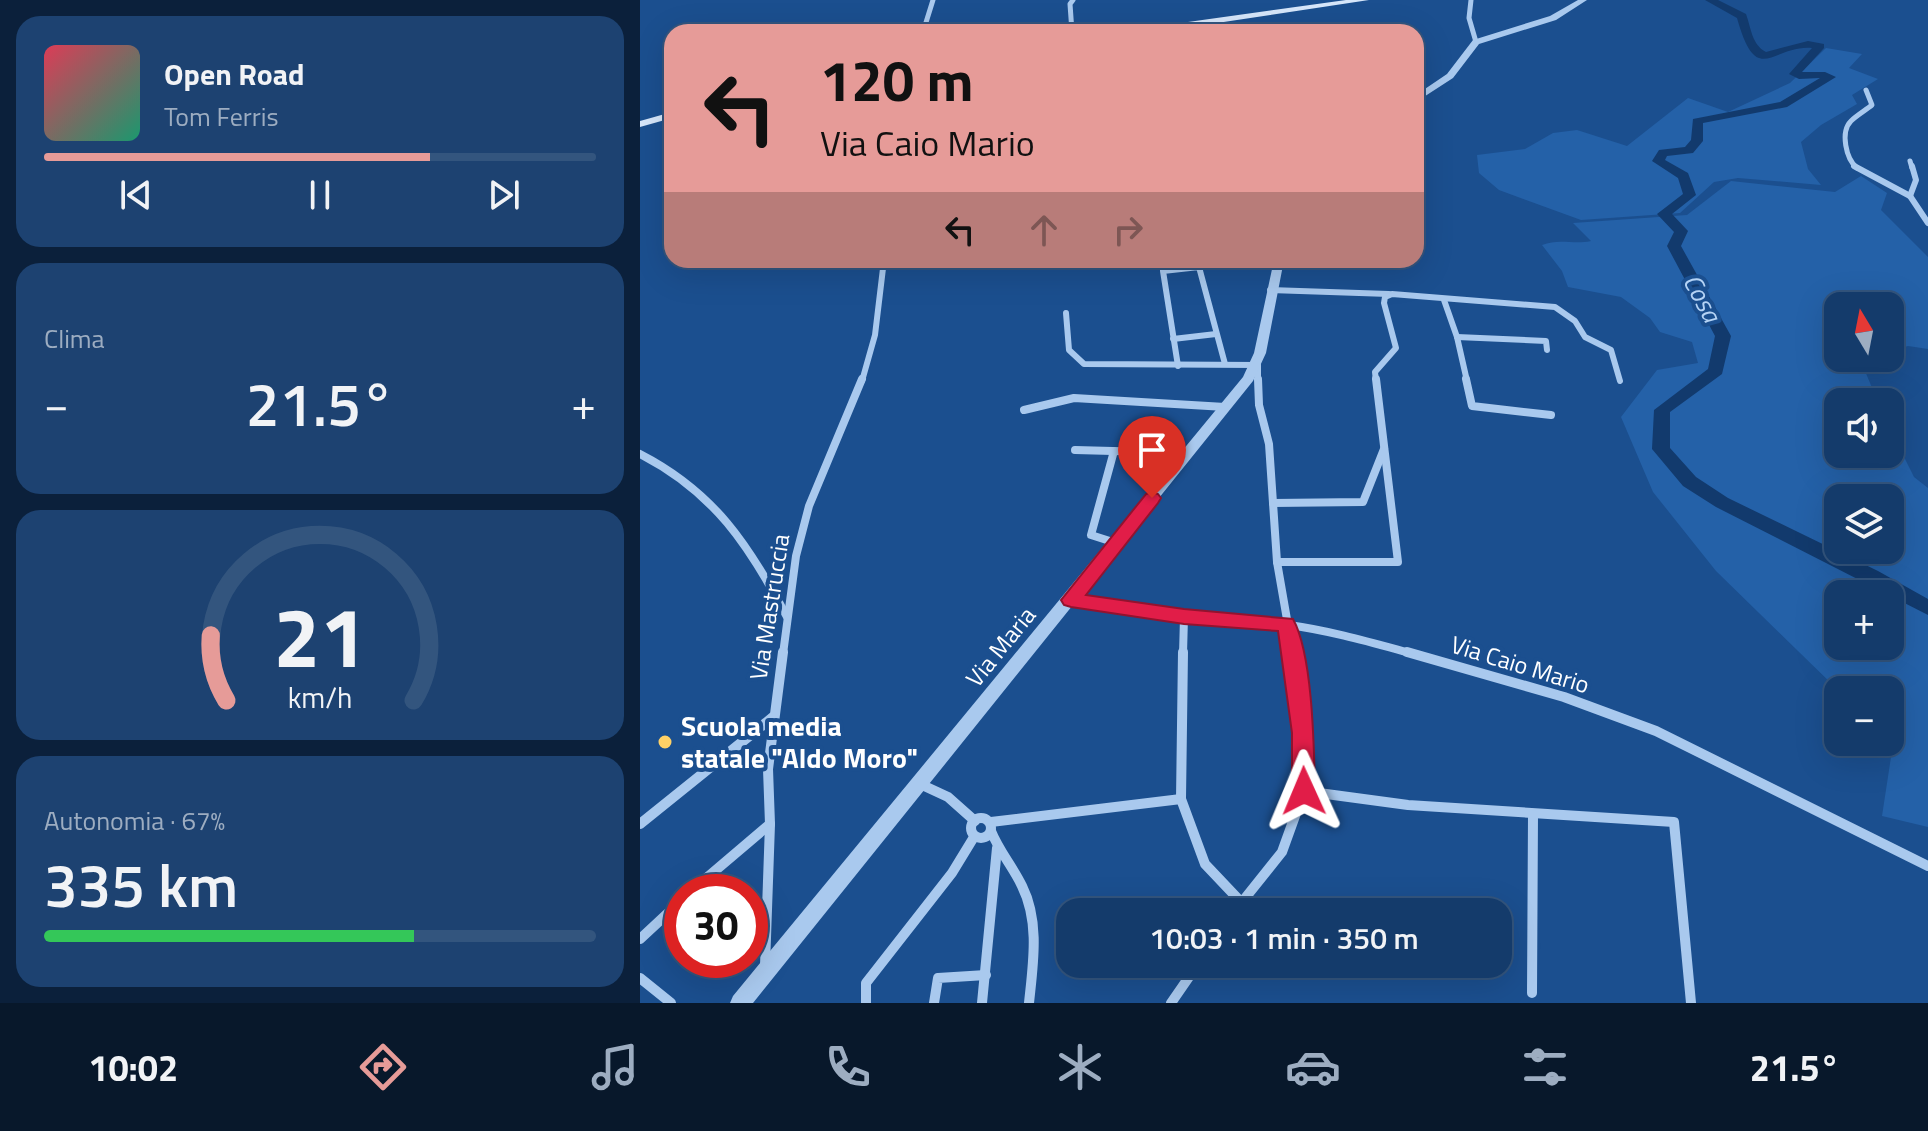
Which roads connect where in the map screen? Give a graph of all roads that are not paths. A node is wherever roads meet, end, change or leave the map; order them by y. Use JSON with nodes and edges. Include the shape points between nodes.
{"nodes":[{"id":1,"x":933,"y":0,"type":"edge"},
{"id":2,"x":1073,"y":0,"type":"edge"},
{"id":3,"x":1365,"y":0,"type":"edge"},
{"id":4,"x":1471,"y":0,"type":"edge"},
{"id":5,"x":1583,"y":0,"type":"edge"},
{"id":6,"x":926,"y":24,"type":"edge"},
{"id":7,"x":1071,"y":24,"type":"edge"},
{"id":8,"x":1195,"y":24,"type":"edge"},
{"id":9,"x":1476,"y":42,"type":"junction"},
{"id":10,"x":1866,"y":90,"type":"dead end"},
{"id":11,"x":1424,"y":94,"type":"edge"},
{"id":12,"x":664,"y":117,"type":"edge"},
{"id":13,"x":640,"y":124,"type":"edge"},
{"id":14,"x":1910,"y":161,"type":"dead end"},
{"id":15,"x":1910,"y":196,"type":"junction"},
{"id":16,"x":1928,"y":223,"type":"edge"},
{"id":17,"x":883,"y":268,"type":"edge"},
{"id":18,"x":1190,"y":268,"type":"edge"},
{"id":19,"x":1199,"y":268,"type":"edge"},
{"id":20,"x":1276,"y":268,"type":"edge"},
{"id":21,"x":1269,"y":290,"type":"junction"},
{"id":22,"x":1392,"y":294,"type":"junction"},
{"id":23,"x":1444,"y":300,"type":"junction"},
{"id":24,"x":1066,"y":313,"type":"dead end"},
{"id":25,"x":1216,"y":334,"type":"junction"},
{"id":26,"x":1457,"y":337,"type":"junction"},
{"id":27,"x":1173,"y":339,"type":"junction"},
{"id":28,"x":1547,"y":350,"type":"dead end"},
{"id":29,"x":1225,"y":364,"type":"junction"},
{"id":30,"x":1258,"y":365,"type":"junction"},
{"id":31,"x":1178,"y":366,"type":"junction"},
{"id":32,"x":1620,"y":382,"type":"dead end"},
{"id":33,"x":1225,"y":407,"type":"junction"},
{"id":34,"x":1024,"y":410,"type":"dead end"},
{"id":35,"x":1551,"y":415,"type":"dead end"},
{"id":36,"x":1385,"y":448,"type":"junction"},
{"id":37,"x":1075,"y":450,"type":"dead end"},
{"id":38,"x":1114,"y":451,"type":"junction"},
{"id":39,"x":1188,"y":453,"type":"junction"},
{"id":40,"x":640,"y":454,"type":"edge"},
{"id":41,"x":1273,"y":503,"type":"junction"},
{"id":42,"x":1116,"y":543,"type":"junction"},
{"id":43,"x":1277,"y":562,"type":"junction"},
{"id":44,"x":1071,"y":600,"type":"junction"},
{"id":45,"x":788,"y":617,"type":"junction"},
{"id":46,"x":1184,"y":617,"type":"junction"},
{"id":47,"x":1286,"y":624,"type":"junction"},
{"id":48,"x":773,"y":717,"type":"junction"},
{"id":49,"x":920,"y":784,"type":"junction"},
{"id":50,"x":1304,"y":791,"type":"junction"},
{"id":51,"x":1181,"y":799,"type":"junction"},
{"id":52,"x":1533,"y":815,"type":"junction"},
{"id":53,"x":975,"y":821,"type":"junction"},
{"id":54,"x":640,"y":824,"type":"edge"},
{"id":55,"x":770,"y":824,"type":"junction"},
{"id":56,"x":991,"y":826,"type":"junction"},
{"id":57,"x":974,"y":837,"type":"junction"},
{"id":58,"x":997,"y":848,"type":"junction"},
{"id":59,"x":1928,"y":866,"type":"edge"},
{"id":60,"x":711,"y":874,"type":"edge"},
{"id":61,"x":768,"y":874,"type":"edge"},
{"id":62,"x":1230,"y":898,"type":"edge"},
{"id":63,"x":1244,"y":898,"type":"edge"},
{"id":64,"x":664,"y":917,"type":"edge"},
{"id":65,"x":640,"y":939,"type":"edge"},
{"id":66,"x":768,"y":968,"type":"edge"},
{"id":67,"x":986,"y":975,"type":"junction"},
{"id":68,"x":640,"y":978,"type":"edge"},
{"id":69,"x":760,"y":978,"type":"edge"},
{"id":70,"x":1188,"y":978,"type":"edge"},
{"id":71,"x":1532,"y":993,"type":"dead end"},
{"id":72,"x":671,"y":1003,"type":"edge"},
{"id":73,"x":740,"y":1003,"type":"edge"},
{"id":74,"x":866,"y":1003,"type":"edge"},
{"id":75,"x":934,"y":1003,"type":"edge"},
{"id":76,"x":982,"y":1003,"type":"edge"},
{"id":77,"x":1029,"y":1003,"type":"edge"},
{"id":78,"x":1171,"y":1003,"type":"edge"},
{"id":79,"x":1691,"y":1003,"type":"edge"}],
"edges":[{"from":1,"to":6,"type":"street"},
{"from":2,"to":7,"type":"street"},
{"from":3,"to":8,"type":"main road"},
{"from":4,"to":9,"type":"street","via":[[1469,18]]},
{"from":5,"to":9,"type":"street","via":[[1553,18]]},
{"from":9,"to":11,"type":"street","via":[[1450,76]]},
{"from":10,"to":15,"type":"street","via":[[1872,105],[1847,124],[1844,134],[1848,158]]},
{"from":12,"to":13,"type":"main road"},
{"from":14,"to":15,"type":"street","via":[[1916,185]]},
{"from":15,"to":16,"type":"street"},
{"from":17,"to":45,"type":"street","name":"Via Mastruccia","via":[[865,373],[809,506]]},
{"from":18,"to":27,"type":"street","via":[[1163,271]]},
{"from":19,"to":25,"type":"street"},
{"from":20,"to":21,"type":"street","name":"Via Maria"},
{"from":21,"to":22,"type":"street"},
{"from":21,"to":30,"type":"street","name":"Via Maria"},
{"from":22,"to":23,"type":"street"},
{"from":22,"to":36,"type":"street","via":[[1385,297],[1383,311],[1394,329],[1396,348],[1375,372]]},
{"from":23,"to":26,"type":"street"},
{"from":23,"to":32,"type":"street","via":[[1555,307],[1575,321],[1585,337],[1611,350]]},
{"from":24,"to":31,"type":"street","via":[[1069,351],[1077,361]]},
{"from":25,"to":27,"type":"street"},
{"from":25,"to":29,"type":"street"},
{"from":26,"to":28,"type":"street","via":[[1546,341]]},
{"from":26,"to":35,"type":"street","via":[[1472,406]]},
{"from":27,"to":31,"type":"street"},
{"from":29,"to":30,"type":"street"},
{"from":29,"to":31,"type":"street"},
{"from":30,"to":33,"type":"street","name":"Via Maria"},
{"from":30,"to":41,"type":"street"},
{"from":33,"to":34,"type":"street","via":[[1074,398]]},
{"from":33,"to":39,"type":"street","name":"Via Maria"},
{"from":36,"to":41,"type":"street","via":[[1363,502]]},
{"from":36,"to":43,"type":"street","via":[[1398,562]]},
{"from":37,"to":38,"type":"street"},
{"from":38,"to":39,"type":"street"},
{"from":38,"to":42,"type":"street","via":[[1091,535]]},
{"from":39,"to":42,"type":"street","name":"Via Maria"},
{"from":40,"to":45,"type":"street","via":[[673,469],[712,500],[764,571]]},
{"from":41,"to":43,"type":"street"},
{"from":42,"to":44,"type":"street","name":"Via Maria"},
{"from":43,"to":47,"type":"street"},
{"from":44,"to":46,"type":"street","name":"Via Caio Mario"},
{"from":44,"to":49,"type":"street","name":"Via Maria"},
{"from":45,"to":48,"type":"street","name":"Via Mastruccia"},
{"from":46,"to":47,"type":"street","name":"Via Caio Mario"},
{"from":46,"to":51,"type":"street"},
{"from":47,"to":50,"type":"street","via":[[1303,733]]},
{"from":47,"to":59,"type":"street","name":"Via Caio Mario","via":[[1354,637],[1564,697],[1643,726]]},
{"from":48,"to":54,"type":"street"},
{"from":48,"to":55,"type":"street","name":"Via Mastruccia"},
{"from":49,"to":53,"type":"street","via":[[948,797]]},
{"from":49,"to":66,"type":"street","name":"Via Maria"},
{"from":50,"to":52,"type":"street"},
{"from":50,"to":63,"type":"street","via":[[1282,852]]},
{"from":51,"to":56,"type":"street"},
{"from":51,"to":62,"type":"street","via":[[1205,864]]},
{"from":52,"to":71,"type":"street"},
{"from":52,"to":79,"type":"street","via":[[1674,822]]},
{"from":53,"to":56,"type":"street","via":[[982,818]]},
{"from":53,"to":57,"type":"street","via":[[970,830]]},
{"from":55,"to":60,"type":"street"},
{"from":55,"to":61,"type":"street","name":"Via Mastruccia"},
{"from":56,"to":57,"type":"street","via":[[982,838]]},
{"from":56,"to":58,"type":"street"},
{"from":57,"to":74,"type":"street","via":[[866,983]]},
{"from":58,"to":67,"type":"street"},
{"from":58,"to":77,"type":"street","via":[[1026,894],[1035,926]]},
{"from":64,"to":65,"type":"street"},
{"from":67,"to":75,"type":"street","via":[[938,978]]},
{"from":67,"to":76,"type":"street"},
{"from":68,"to":72,"type":"street"},
{"from":69,"to":73,"type":"street","name":"Via Maria"},
{"from":70,"to":78,"type":"street"}]}
